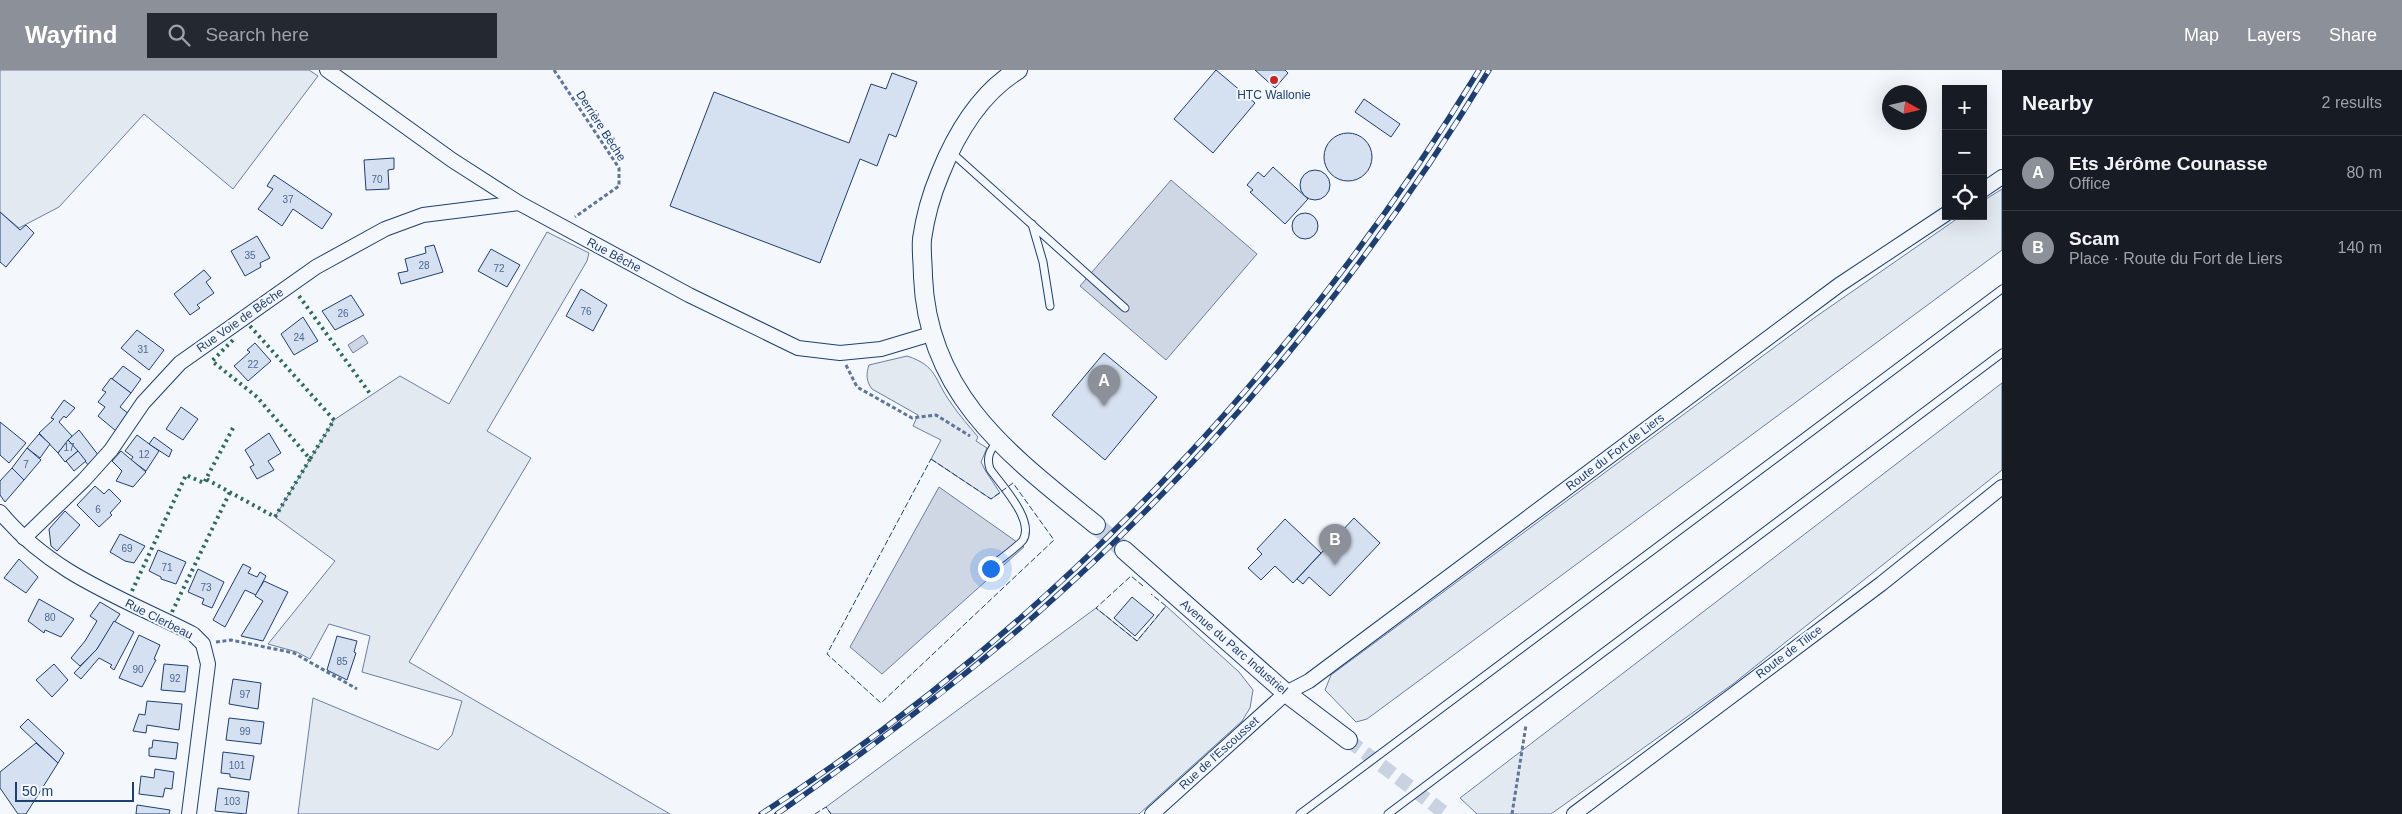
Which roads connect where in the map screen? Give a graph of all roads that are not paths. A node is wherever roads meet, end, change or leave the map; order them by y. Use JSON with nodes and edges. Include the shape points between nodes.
{"nodes":[{"id":1,"x":327,"y":70,"type":"edge"},
{"id":2,"x":1018,"y":70,"type":"edge"},
{"id":3,"x":949,"y":150,"type":"junction"},
{"id":4,"x":2002,"y":177,"type":"edge"},
{"id":5,"x":1987,"y":187,"type":"edge"},
{"id":6,"x":519,"y":203,"type":"junction"},
{"id":7,"x":1942,"y":217,"type":"edge"},
{"id":8,"x":1032,"y":223,"type":"junction"},
{"id":9,"x":2002,"y":288,"type":"edge"},
{"id":10,"x":1050,"y":306,"type":"dead end"},
{"id":11,"x":1125,"y":308,"type":"dead end"},
{"id":12,"x":931,"y":334,"type":"junction"},
{"id":13,"x":2002,"y":353,"type":"edge"},
{"id":14,"x":995,"y":445,"type":"junction"},
{"id":15,"x":2002,"y":487,"type":"edge"},
{"id":16,"x":0,"y":512,"type":"edge"},
{"id":17,"x":1096,"y":525,"type":"tunnel mouth"},
{"id":18,"x":24,"y":538,"type":"junction"},
{"id":19,"x":1124,"y":550,"type":"tunnel mouth"},
{"id":20,"x":984,"y":572,"type":"dead end"},
{"id":21,"x":1286,"y":693,"type":"junction"},
{"id":22,"x":1348,"y":740,"type":"tunnel mouth"},
{"id":23,"x":189,"y":814,"type":"edge"},
{"id":24,"x":1152,"y":814,"type":"edge"},
{"id":25,"x":1300,"y":814,"type":"edge"},
{"id":26,"x":1388,"y":814,"type":"edge"},
{"id":27,"x":1574,"y":814,"type":"edge"}],
"edges":[{"from":1,"to":6,"type":"street","name":"Rue Bêche","via":[[452,160]]},
{"from":2,"to":3,"type":"street","via":[[992,91],[961,129]]},
{"from":3,"to":8,"type":"lane"},
{"from":3,"to":12,"type":"street","via":[[936,184],[922,240],[924,302]]},
{"from":4,"to":5,"type":"street"},
{"from":6,"to":12,"type":"street","name":"Rue Bêche","via":[[689,295],[798,348],[840,353],[881,349]]},
{"from":6,"to":18,"type":"street","name":"Rue Voie de Bêche","via":[[423,215],[385,229],[316,267],[180,363],[144,403],[95,468]]},
{"from":7,"to":21,"type":"street","name":"Route du Fort de Liers","via":[[1839,285],[1309,681]]},
{"from":8,"to":10,"type":"lane"},
{"from":8,"to":11,"type":"lane"},
{"from":9,"to":25,"type":"lane"},
{"from":12,"to":14,"type":"street","via":[[947,373]]},
{"from":13,"to":26,"type":"lane"},
{"from":14,"to":17,"type":"street"},
{"from":14,"to":20,"type":"lane","via":[[988,462],[990,469],[1021,511],[1026,527],[1023,540]]},
{"from":15,"to":27,"type":"street","name":"Route de Tilice","via":[[1881,584]]},
{"from":16,"to":18,"type":"street","name":"Rue Clerbeau"},
{"from":18,"to":23,"type":"street","name":"Rue Clerbeau","via":[[64,570],[193,634],[203,644],[208,664]]},
{"from":19,"to":21,"type":"street","name":"Avenue du Parc Industriel"},
{"from":21,"to":22,"type":"street","name":"Avenue du Parc Industriel"},
{"from":21,"to":24,"type":"street","name":"Rue de l'Escousset"}]}
